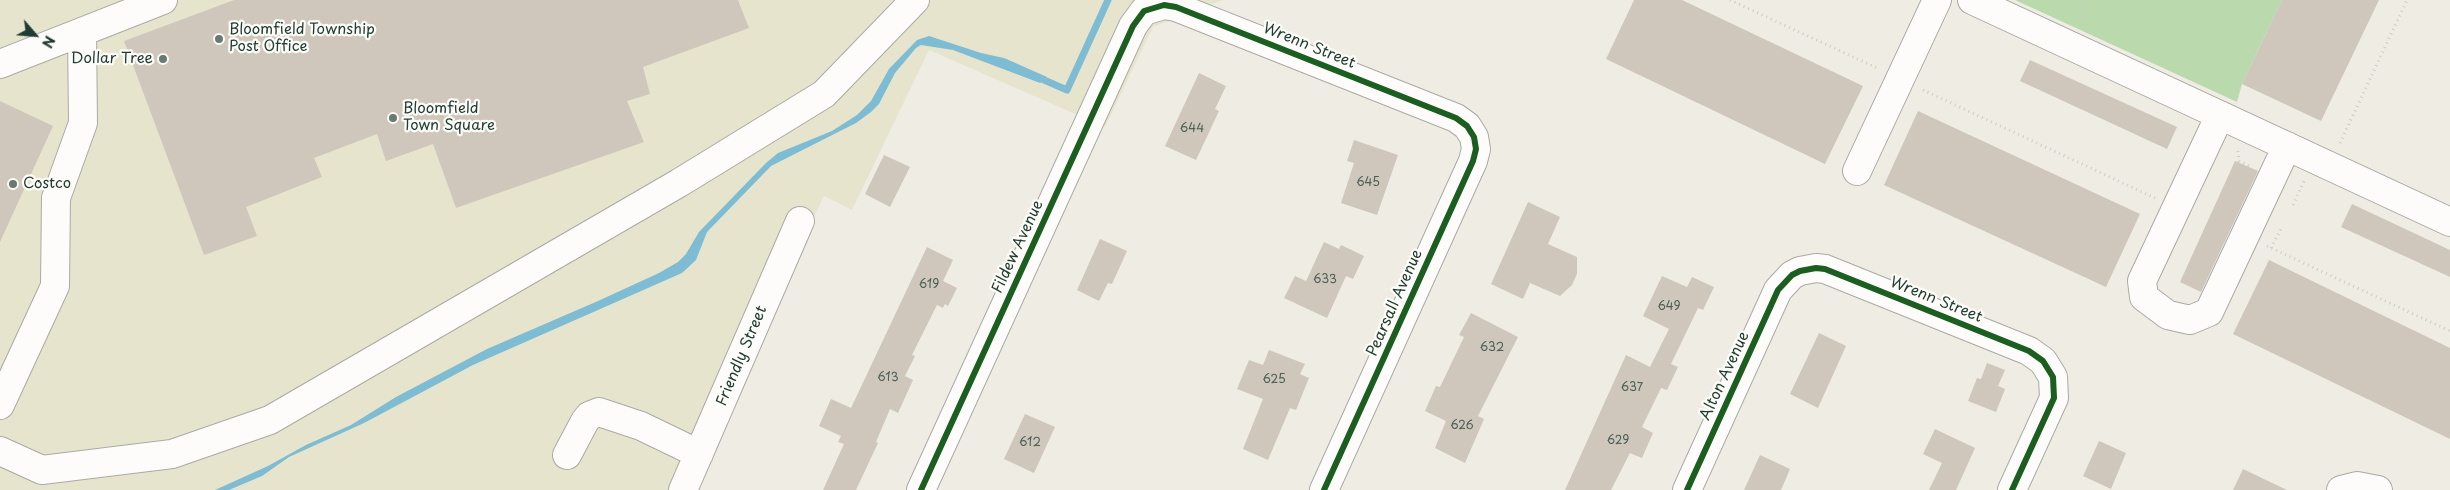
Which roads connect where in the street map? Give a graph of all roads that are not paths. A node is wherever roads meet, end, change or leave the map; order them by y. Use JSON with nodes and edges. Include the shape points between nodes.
{"nodes":[{"id":1,"x":163,"y":0,"type":"edge"},
{"id":2,"x":915,"y":0,"type":"edge"},
{"id":3,"x":1937,"y":0,"type":"edge"},
{"id":4,"x":1972,"y":0,"type":"edge"},
{"id":5,"x":1140,"y":15,"type":"joint"},
{"id":6,"x":82,"y":33,"type":"junction"},
{"id":7,"x":0,"y":64,"type":"edge"},
{"id":8,"x":2220,"y":115,"type":"junction"},
{"id":9,"x":1467,"y":126,"type":"joint"},
{"id":10,"x":2287,"y":146,"type":"junction"},
{"id":11,"x":1856,"y":171,"type":"dead end"},
{"id":12,"x":800,"y":221,"type":"dead end"},
{"id":13,"x":2450,"y":222,"type":"edge"},
{"id":14,"x":1792,"y":275,"type":"joint"},
{"id":15,"x":0,"y":405,"type":"edge"},
{"id":16,"x":0,"y":452,"type":"edge"},
{"id":17,"x":700,"y":454,"type":"junction"},
{"id":18,"x":567,"y":455,"type":"dead end"},
{"id":19,"x":683,"y":490,"type":"edge"},
{"id":20,"x":920,"y":490,"type":"edge"},
{"id":21,"x":1324,"y":490,"type":"edge"},
{"id":22,"x":1686,"y":490,"type":"edge"},
{"id":23,"x":2012,"y":490,"type":"edge"},
{"id":24,"x":2341,"y":490,"type":"edge"},
{"id":25,"x":2378,"y":490,"type":"edge"}],
"edges":[{"from":1,"to":6,"type":"street"},
{"from":2,"to":16,"type":"street","via":[[824,94],[679,184],[270,420],[172,454],[42,470]]},
{"from":3,"to":11,"type":"street"},
{"from":4,"to":8,"type":"street"},
{"from":5,"to":9,"type":"street","name":"Wrenn Street","via":[[1164,4],[1176,7],[1456,118]]},
{"from":5,"to":20,"type":"street","name":"Fildew Avenue"},
{"from":6,"to":7,"type":"street"},
{"from":6,"to":15,"type":"street","via":[[83,123],[56,198],[55,286]]},
{"from":8,"to":10,"type":"street"},
{"from":8,"to":10,"type":"street","via":[[2142,281],[2144,297],[2168,315],[2190,320],[2208,312]]},
{"from":9,"to":21,"type":"street","name":"Pearsall Avenue","via":[[1476,143],[1473,161]]},
{"from":10,"to":13,"type":"street"},
{"from":12,"to":17,"type":"street","name":"Friendly Street"},
{"from":14,"to":22,"type":"street","name":"Alton Avenue","via":[[1778,290]]},
{"from":14,"to":23,"type":"street","name":"Wrenn Street","via":[[1808,268],[1825,269],[2029,351],[2043,361],[2054,384],[2052,404]]},
{"from":17,"to":18,"type":"street","via":[[641,426],[599,412],[585,421]]},
{"from":17,"to":19,"type":"street","name":"Friendly Street"},
{"from":24,"to":25,"type":"street","via":[[2357,486]]}]}
